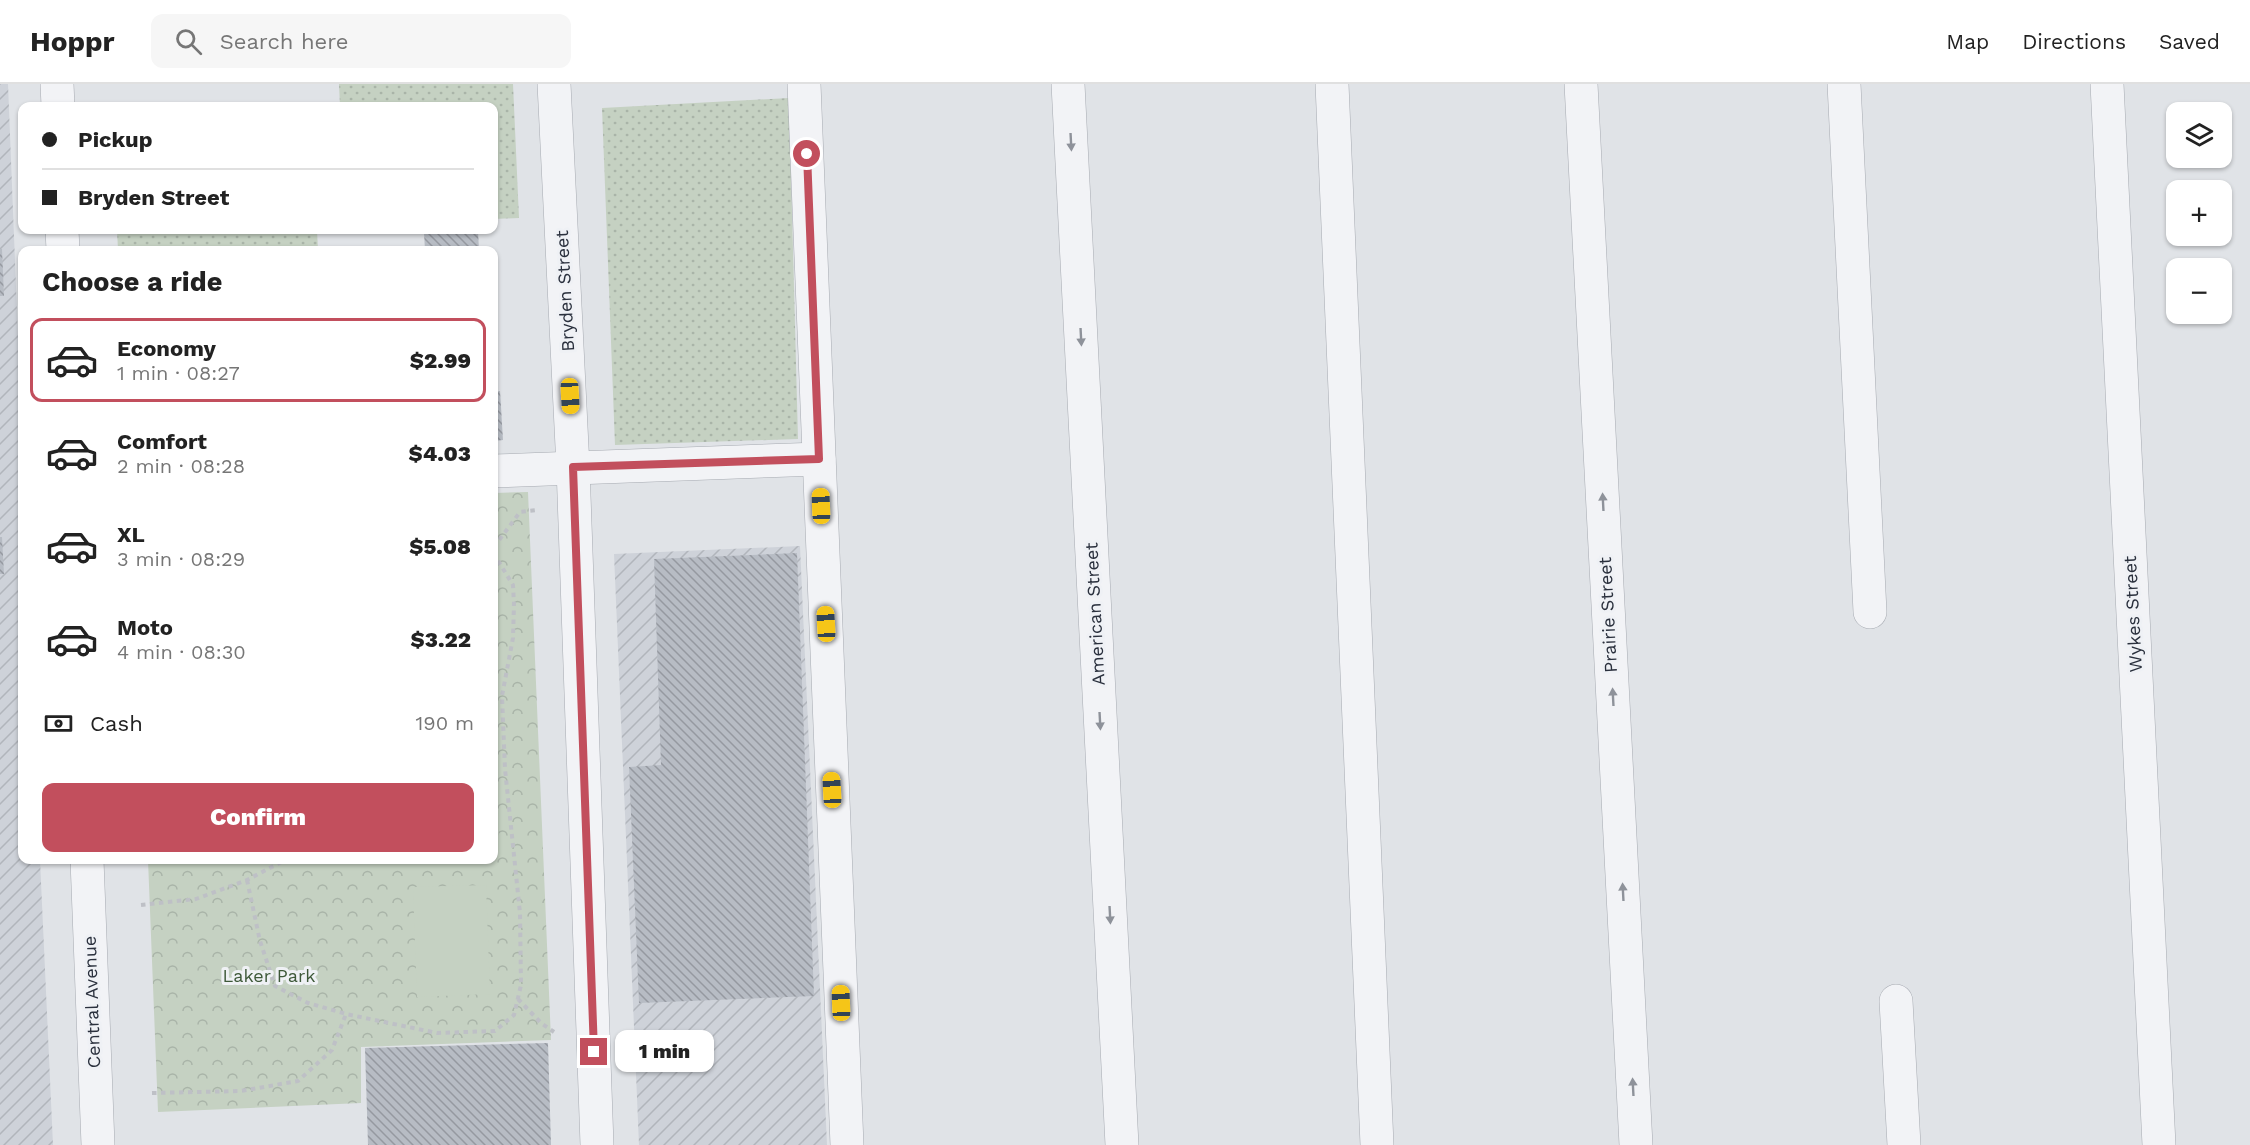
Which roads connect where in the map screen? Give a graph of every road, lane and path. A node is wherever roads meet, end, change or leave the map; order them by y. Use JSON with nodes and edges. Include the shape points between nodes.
{"nodes":[{"id":1,"x":57,"y":84,"type":"edge"},
{"id":2,"x":554,"y":84,"type":"edge"},
{"id":3,"x":804,"y":84,"type":"edge"},
{"id":4,"x":1068,"y":84,"type":"edge"},
{"id":5,"x":1332,"y":84,"type":"edge"},
{"id":6,"x":1581,"y":84,"type":"edge"},
{"id":7,"x":1845,"y":84,"type":"edge"},
{"id":8,"x":2106,"y":84,"type":"edge"},
{"id":9,"x":58,"y":102,"type":"edge"},
{"id":10,"x":819,"y":459,"type":"junction"},
{"id":11,"x":573,"y":467,"type":"junction"},
{"id":12,"x":498,"y":471,"type":"edge"},
{"id":13,"x":543,"y":509,"type":"dead end"},
{"id":14,"x":498,"y":542,"type":"edge"},
{"id":15,"x":498,"y":562,"type":"edge"},
{"id":16,"x":1870,"y":612,"type":"dead end"},
{"id":17,"x":87,"y":864,"type":"edge"},
{"id":18,"x":277,"y":864,"type":"edge"},
{"id":19,"x":247,"y":880,"type":"junction"},
{"id":20,"x":141,"y":905,"type":"dead end"},
{"id":21,"x":518,"y":999,"type":"junction"},
{"id":22,"x":1896,"y":1001,"type":"dead end"},
{"id":23,"x":346,"y":1014,"type":"junction"},
{"id":24,"x":561,"y":1036,"type":"dead end"},
{"id":25,"x":152,"y":1093,"type":"dead end"},
{"id":26,"x":98,"y":1145,"type":"edge"},
{"id":27,"x":597,"y":1145,"type":"edge"},
{"id":28,"x":847,"y":1145,"type":"edge"},
{"id":29,"x":1122,"y":1145,"type":"edge"},
{"id":30,"x":1377,"y":1145,"type":"edge"},
{"id":31,"x":1636,"y":1145,"type":"edge"},
{"id":32,"x":1904,"y":1145,"type":"edge"},
{"id":33,"x":2159,"y":1145,"type":"edge"}],
"edges":[{"from":1,"to":9,"type":"street"},
{"from":2,"to":11,"type":"street","name":"Bryden Street"},
{"from":3,"to":10,"type":"street"},
{"from":4,"to":29,"type":"street","name":"American Street","one_way":true},
{"from":5,"to":30,"type":"street"},
{"from":31,"to":6,"type":"street","name":"Prairie Street","one_way":true},
{"from":7,"to":16,"type":"street"},
{"from":8,"to":33,"type":"street","name":"Wykes Street"},
{"from":10,"to":11,"type":"street"},
{"from":10,"to":28,"type":"street"},
{"from":11,"to":12,"type":"street"},
{"from":11,"to":27,"type":"street","name":"Bryden Street"},
{"from":13,"to":14,"type":"path","via":[[520,512]]},
{"from":15,"to":21,"type":"path","via":[[513,585],[514,604],[513,638],[502,696],[520,913]]},
{"from":17,"to":26,"type":"street","name":"Central Avenue"},
{"from":18,"to":19,"type":"path"},
{"from":19,"to":20,"type":"path","via":[[196,899]]},
{"from":19,"to":23,"type":"path","via":[[260,940],[276,986],[308,1003]]},
{"from":21,"to":23,"type":"path","via":[[514,1015],[495,1030],[437,1033]]},
{"from":21,"to":24,"type":"path","via":[[541,1023]]},
{"from":22,"to":32,"type":"street"},
{"from":23,"to":25,"type":"path","via":[[332,1050],[298,1081],[241,1091]]}]}
